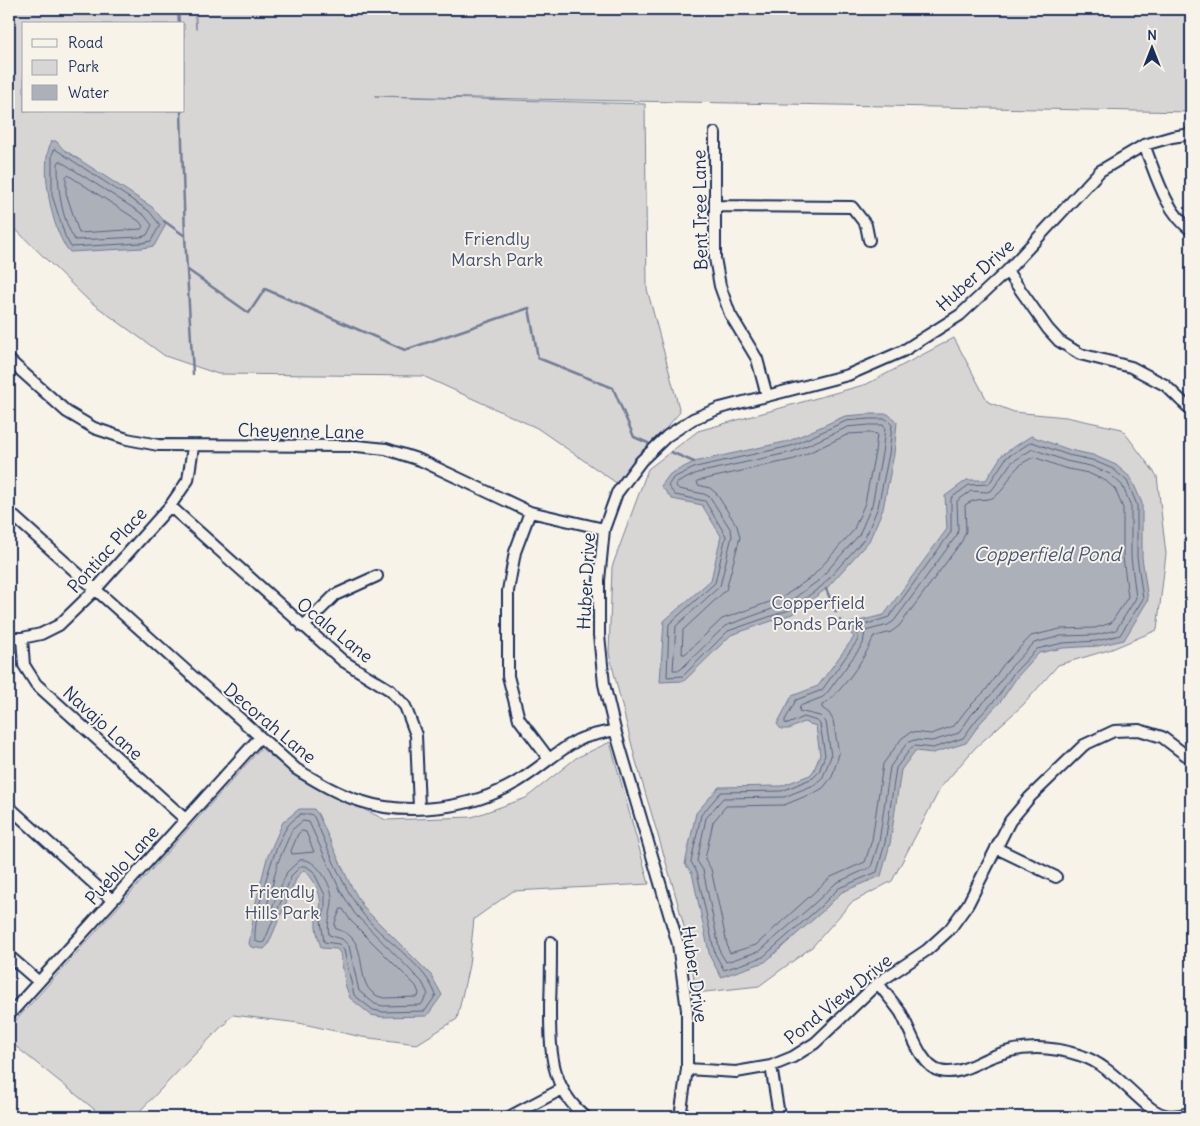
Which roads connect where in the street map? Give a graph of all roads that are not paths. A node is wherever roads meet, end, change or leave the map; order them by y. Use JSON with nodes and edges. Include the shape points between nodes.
{"nodes":[{"id":1,"x":715,"y":133,"type":"dead end"},
{"id":2,"x":1191,"y":134,"type":"edge"},
{"id":3,"x":1144,"y":145,"type":"junction"},
{"id":4,"x":715,"y":206,"type":"junction"},
{"id":5,"x":1191,"y":230,"type":"edge"},
{"id":6,"x":870,"y":240,"type":"dead end"},
{"id":7,"x":1007,"y":271,"type":"junction"},
{"id":8,"x":9,"y":360,"type":"edge"},
{"id":9,"x":767,"y":396,"type":"junction"},
{"id":10,"x":1191,"y":410,"type":"edge"},
{"id":11,"x":193,"y":446,"type":"junction"},
{"id":12,"x":170,"y":506,"type":"junction"},
{"id":13,"x":9,"y":512,"type":"edge"},
{"id":14,"x":530,"y":512,"type":"junction"},
{"id":15,"x":604,"y":529,"type":"junction"},
{"id":16,"x":377,"y":576,"type":"dead end"},
{"id":17,"x":95,"y":590,"type":"junction"},
{"id":18,"x":303,"y":627,"type":"junction"},
{"id":19,"x":9,"y":638,"type":"edge"},
{"id":20,"x":22,"y":638,"type":"junction"},
{"id":21,"x":615,"y":730,"type":"junction"},
{"id":22,"x":260,"y":737,"type":"junction"},
{"id":23,"x":549,"y":759,"type":"junction"},
{"id":24,"x":1191,"y":759,"type":"edge"},
{"id":25,"x":9,"y":807,"type":"edge"},
{"id":26,"x":419,"y":808,"type":"junction"},
{"id":27,"x":185,"y":819,"type":"junction"},
{"id":28,"x":996,"y":848,"type":"junction"},
{"id":29,"x":1056,"y":877,"type":"dead end"},
{"id":30,"x":112,"y":900,"type":"junction"},
{"id":31,"x":551,"y":942,"type":"dead end"},
{"id":32,"x":9,"y":956,"type":"edge"},
{"id":33,"x":38,"y":982,"type":"junction"},
{"id":34,"x":878,"y":983,"type":"junction"},
{"id":35,"x":9,"y":1015,"type":"edge"},
{"id":36,"x":771,"y":1066,"type":"junction"},
{"id":37,"x":687,"y":1069,"type":"junction"},
{"id":38,"x":562,"y":1088,"type":"junction"},
{"id":39,"x":1191,"y":1112,"type":"edge"},
{"id":40,"x":779,"y":1115,"type":"dead end"},
{"id":41,"x":509,"y":1117,"type":"edge"},
{"id":42,"x":586,"y":1117,"type":"edge"},
{"id":43,"x":680,"y":1117,"type":"edge"}],
"edges":[{"from":1,"to":4,"type":"street","name":"Bent Tree Lane"},
{"from":2,"to":3,"type":"street","name":"Huber Drive"},
{"from":3,"to":5,"type":"street","via":[[1170,207],[1182,224]]},
{"from":3,"to":7,"type":"street","name":"Huber Drive","via":[[1100,171]]},
{"from":4,"to":6,"type":"street","via":[[852,207],[866,225]]},
{"from":4,"to":9,"type":"street","name":"Bent Tree Lane","via":[[715,258],[720,286],[730,314],[757,359]]},
{"from":7,"to":9,"type":"street","name":"Huber Drive","via":[[960,314],[903,351],[848,375]]},
{"from":7,"to":10,"type":"street","via":[[1060,341],[1080,354],[1131,367],[1165,385]]},
{"from":8,"to":11,"type":"street","name":"Cheyenne Lane","via":[[67,412],[94,428],[135,441]]},
{"from":9,"to":15,"type":"street","name":"Huber Drive","via":[[720,408],[693,419],[667,436],[641,460],[617,493]]},
{"from":11,"to":12,"type":"street","name":"Pontiac Place","via":[[188,480]]},
{"from":11,"to":14,"type":"street","name":"Cheyenne Lane","via":[[356,446],[386,449],[420,460]]},
{"from":12,"to":17,"type":"street","name":"Pontiac Place"},
{"from":12,"to":18,"type":"street","name":"Ocala Lane"},
{"from":13,"to":17,"type":"street","name":"Decorah Lane"},
{"from":14,"to":15,"type":"street","name":"Cheyenne Lane"},
{"from":14,"to":23,"type":"street","via":[[515,552],[508,591],[508,676],[519,719]]},
{"from":15,"to":21,"type":"street","name":"Huber Drive","via":[[598,635],[604,684]]},
{"from":16,"to":18,"type":"street","via":[[335,595]]},
{"from":17,"to":20,"type":"street","name":"Pontiac Place","via":[[59,626]]},
{"from":17,"to":22,"type":"street","name":"Decorah Lane"},
{"from":18,"to":26,"type":"street","name":"Ocala Lane","via":[[343,662],[390,690],[405,706],[416,735]]},
{"from":19,"to":20,"type":"street","name":"Pontiac Place"},
{"from":20,"to":27,"type":"street","name":"Navajo Lane","via":[[24,664],[36,684]]},
{"from":21,"to":23,"type":"street","name":"Decorah Lane","via":[[579,740]]},
{"from":21,"to":37,"type":"street","name":"Huber Drive","via":[[678,944],[688,1010]]},
{"from":22,"to":26,"type":"street","name":"Decorah Lane","via":[[296,769],[326,787],[361,802]]},
{"from":22,"to":27,"type":"street","name":"Pueblo Lane"},
{"from":23,"to":26,"type":"street","name":"Decorah Lane","via":[[515,784],[479,800],[438,808]]},
{"from":24,"to":28,"type":"street","name":"Pond View Drive","via":[[1162,737],[1139,730],[1114,731],[1084,745],[1030,798],[1010,821]]},
{"from":25,"to":30,"type":"street"},
{"from":27,"to":30,"type":"street","name":"Pueblo Lane"},
{"from":28,"to":29,"type":"street"},
{"from":28,"to":34,"type":"street","name":"Pond View Drive","via":[[968,904],[950,929],[928,950]]},
{"from":30,"to":33,"type":"street","name":"Pueblo Lane"},
{"from":31,"to":38,"type":"street","via":[[550,1048]]},
{"from":32,"to":33,"type":"street"},
{"from":33,"to":35,"type":"street","name":"Pueblo Lane"},
{"from":34,"to":36,"type":"street","name":"Pond View Drive","via":[[815,1043]]},
{"from":34,"to":39,"type":"street","via":[[900,1013],[922,1056],[940,1072],[959,1072],[993,1056],[1016,1050],[1061,1049],[1104,1067],[1155,1112],[1166,1116]]},
{"from":36,"to":37,"type":"street","name":"Pond View Drive","via":[[736,1072]]},
{"from":36,"to":40,"type":"street"},
{"from":37,"to":43,"type":"street","name":"Huber Drive"},
{"from":38,"to":41,"type":"street"},
{"from":38,"to":42,"type":"street"}]}
